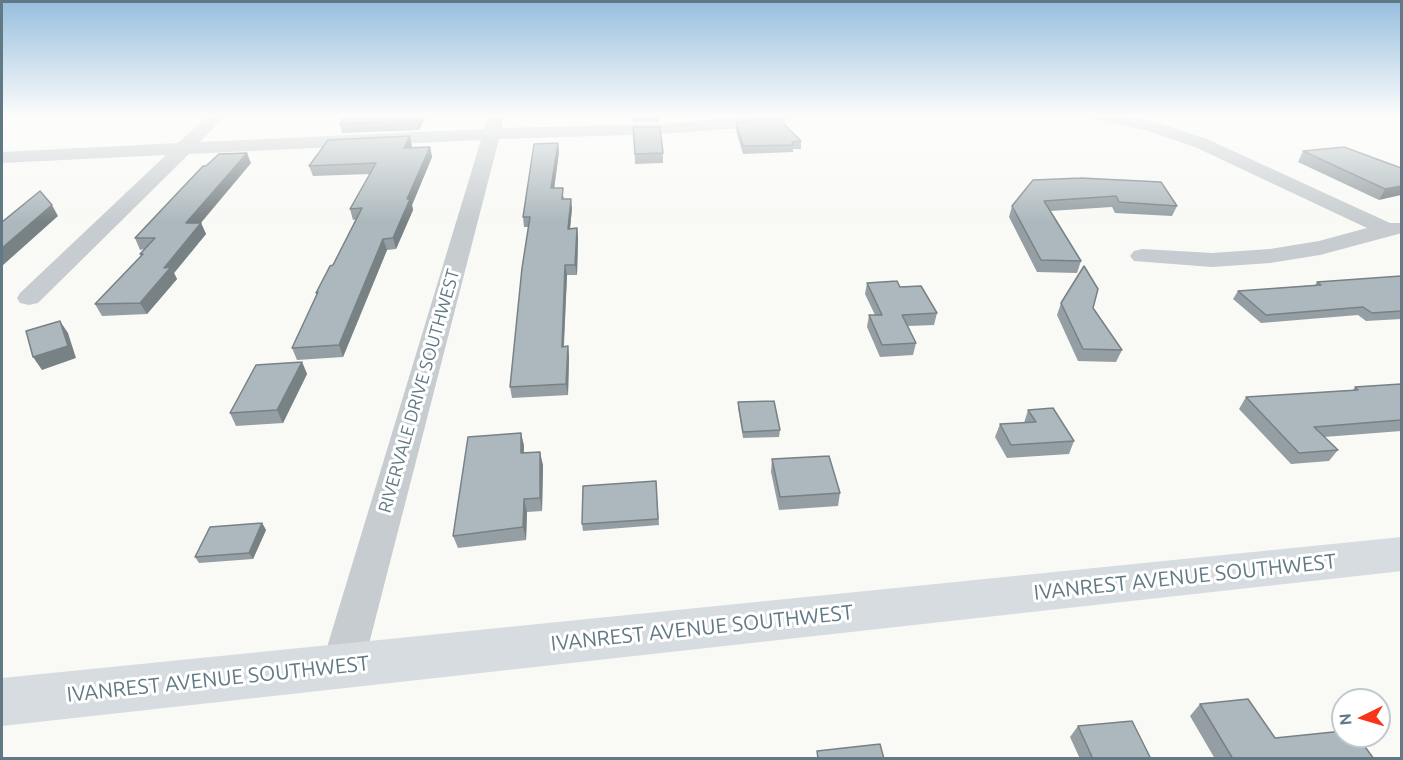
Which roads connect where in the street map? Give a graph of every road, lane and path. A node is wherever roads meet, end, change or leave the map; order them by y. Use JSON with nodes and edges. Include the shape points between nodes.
{"nodes":[{"id":1,"x":114,"y":151,"type":"edge"},
{"id":2,"x":180,"y":151,"type":"edge"},
{"id":3,"x":487,"y":151,"type":"edge"},
{"id":4,"x":1220,"y":151,"type":"edge"},
{"id":5,"x":2,"y":157,"type":"edge"},
{"id":6,"x":1394,"y":228,"type":"edge"},
{"id":7,"x":1142,"y":256,"type":"dead end"},
{"id":8,"x":29,"y":298,"type":"dead end"},
{"id":9,"x":1401,"y":554,"type":"edge"},
{"id":10,"x":342,"y":667,"type":"junction"},
{"id":11,"x":2,"y":702,"type":"edge"}],
"edges":[{"from":1,"to":5,"type":"street"},
{"from":2,"to":8,"type":"street"},
{"from":3,"to":10,"type":"street","name":"RIVERVALE DRIVE SOUTHWEST"},
{"from":4,"to":6,"type":"street"},
{"from":6,"to":7,"type":"street","via":[[1278,255],[1212,260]]},
{"from":9,"to":10,"type":"street","name":"IVANREST AVENUE SOUTHWEST"},
{"from":10,"to":11,"type":"street","name":"IVANREST AVENUE SOUTHWEST"}]}
